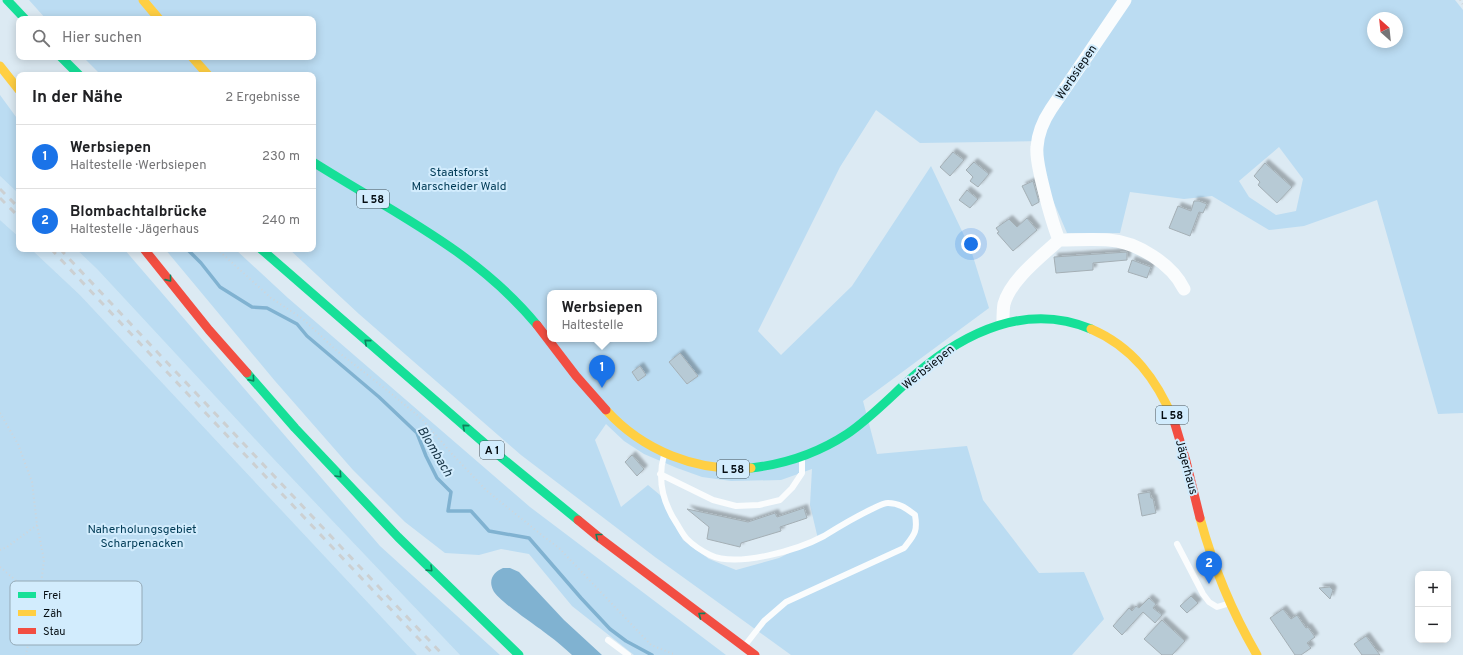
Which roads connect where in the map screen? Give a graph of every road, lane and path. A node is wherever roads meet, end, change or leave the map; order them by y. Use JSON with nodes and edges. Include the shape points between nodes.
{"nodes":[{"id":1,"x":8,"y":0,"type":"edge"},
{"id":2,"x":143,"y":0,"type":"edge"},
{"id":3,"x":1125,"y":0,"type":"edge"},
{"id":4,"x":1460,"y":0,"type":"edge"},
{"id":5,"x":1463,"y":5,"type":"edge"},
{"id":6,"x":22,"y":16,"type":"edge"},
{"id":7,"x":156,"y":16,"type":"edge"},
{"id":8,"x":64,"y":60,"type":"edge"},
{"id":9,"x":195,"y":60,"type":"edge"},
{"id":10,"x":0,"y":66,"type":"edge"},
{"id":11,"x":76,"y":72,"type":"edge"},
{"id":12,"x":205,"y":72,"type":"edge"},
{"id":13,"x":16,"y":86,"type":"edge"},
{"id":14,"x":316,"y":164,"type":"edge"},
{"id":15,"x":1059,"y":240,"type":"junction"},
{"id":16,"x":146,"y":252,"type":"edge"},
{"id":17,"x":220,"y":252,"type":"edge"},
{"id":18,"x":264,"y":252,"type":"edge"},
{"id":19,"x":1184,"y":289,"type":"dead end"},
{"id":20,"x":1003,"y":322,"type":"junction"},
{"id":21,"x":547,"y":338,"type":"edge"},
{"id":22,"x":550,"y":342,"type":"edge"},
{"id":23,"x":0,"y":413,"type":"edge"},
{"id":24,"x":664,"y":453,"type":"junction"},
{"id":25,"x":802,"y":458,"type":"junction"},
{"id":26,"x":660,"y":474,"type":"junction"},
{"id":27,"x":37,"y":526,"type":"junction"},
{"id":28,"x":1177,"y":544,"type":"dead end"},
{"id":29,"x":0,"y":550,"type":"edge"},
{"id":30,"x":0,"y":567,"type":"edge"},
{"id":31,"x":17,"y":581,"type":"edge"},
{"id":32,"x":42,"y":581,"type":"edge"},
{"id":33,"x":1230,"y":604,"type":"junction"},
{"id":34,"x":608,"y":640,"type":"dead end"},
{"id":35,"x":28,"y":645,"type":"edge"},
{"id":36,"x":742,"y":649,"type":"dead end"},
{"id":37,"x":26,"y":655,"type":"edge"},
{"id":38,"x":519,"y":655,"type":"edge"},
{"id":39,"x":628,"y":655,"type":"edge"},
{"id":40,"x":676,"y":655,"type":"edge"},
{"id":41,"x":755,"y":655,"type":"edge"},
{"id":42,"x":1257,"y":655,"type":"edge"}],
"edges":[{"from":1,"to":6,"type":"main road"},
{"from":2,"to":7,"type":"main road"},
{"from":3,"to":15,"type":"street","name":"Werbsiepen","via":[[1051,109],[1039,135],[1037,160]]},
{"from":4,"to":5,"type":"path"},
{"from":8,"to":11,"type":"main road"},
{"from":9,"to":12,"type":"main road"},
{"from":10,"to":13,"type":"main road"},
{"from":14,"to":21,"type":"main road","name":"Werbsiepen","number":"L 58","via":[[434,234],[467,257],[515,300]]},
{"from":15,"to":19,"type":"street","via":[[1110,240],[1125,244],[1164,264]]},
{"from":15,"to":20,"type":"street","via":[[1014,284],[1004,303]]},
{"from":16,"to":38,"type":"main road","one_way":true,"via":[[209,330],[295,428],[398,537]]},
{"from":17,"to":40,"type":"path","via":[[271,298],[303,319],[337,351],[422,419],[487,491],[559,548],[651,645]]},
{"from":41,"to":18,"type":"main road","number":"A 1","one_way":true,"via":[[601,539],[491,449]]},
{"from":20,"to":25,"type":"main road","name":"Werbsiepen","number":"L 58","via":[[952,346],[925,366],[848,434]]},
{"from":20,"to":33,"type":"main road","name":"Jägerhaus","number":"L 58","via":[[1024,318],[1047,319],[1086,327],[1119,345],[1146,371],[1174,420],[1211,557]]},
{"from":22,"to":24,"type":"main road","name":"Werbsiepen","number":"L 58","via":[[608,414],[632,434]]},
{"from":23,"to":27,"type":"path","via":[[18,444],[32,482]]},
{"from":24,"to":25,"type":"main road","name":"Werbsiepen","number":"L 58","via":[[704,466],[737,470],[770,467]]},
{"from":24,"to":26,"type":"lane"},
{"from":25,"to":26,"type":"lane","via":[[802,473],[792,488],[780,500],[759,505],[736,506],[713,500]]},
{"from":26,"to":36,"type":"lane","via":[[662,494],[686,539],[710,555],[729,559],[748,559],[801,545],[887,503],[902,505],[915,515],[917,527],[904,548],[786,602],[764,621]]},
{"from":27,"to":29,"type":"path"},
{"from":27,"to":32,"type":"path","via":[[44,560]]},
{"from":28,"to":33,"type":"lane","via":[[1209,602],[1217,607]]},
{"from":30,"to":31,"type":"path"},
{"from":33,"to":42,"type":"main road","name":"Jägerhaus","number":"L 58"},
{"from":34,"to":39,"type":"lane"},
{"from":35,"to":37,"type":"path"}]}
